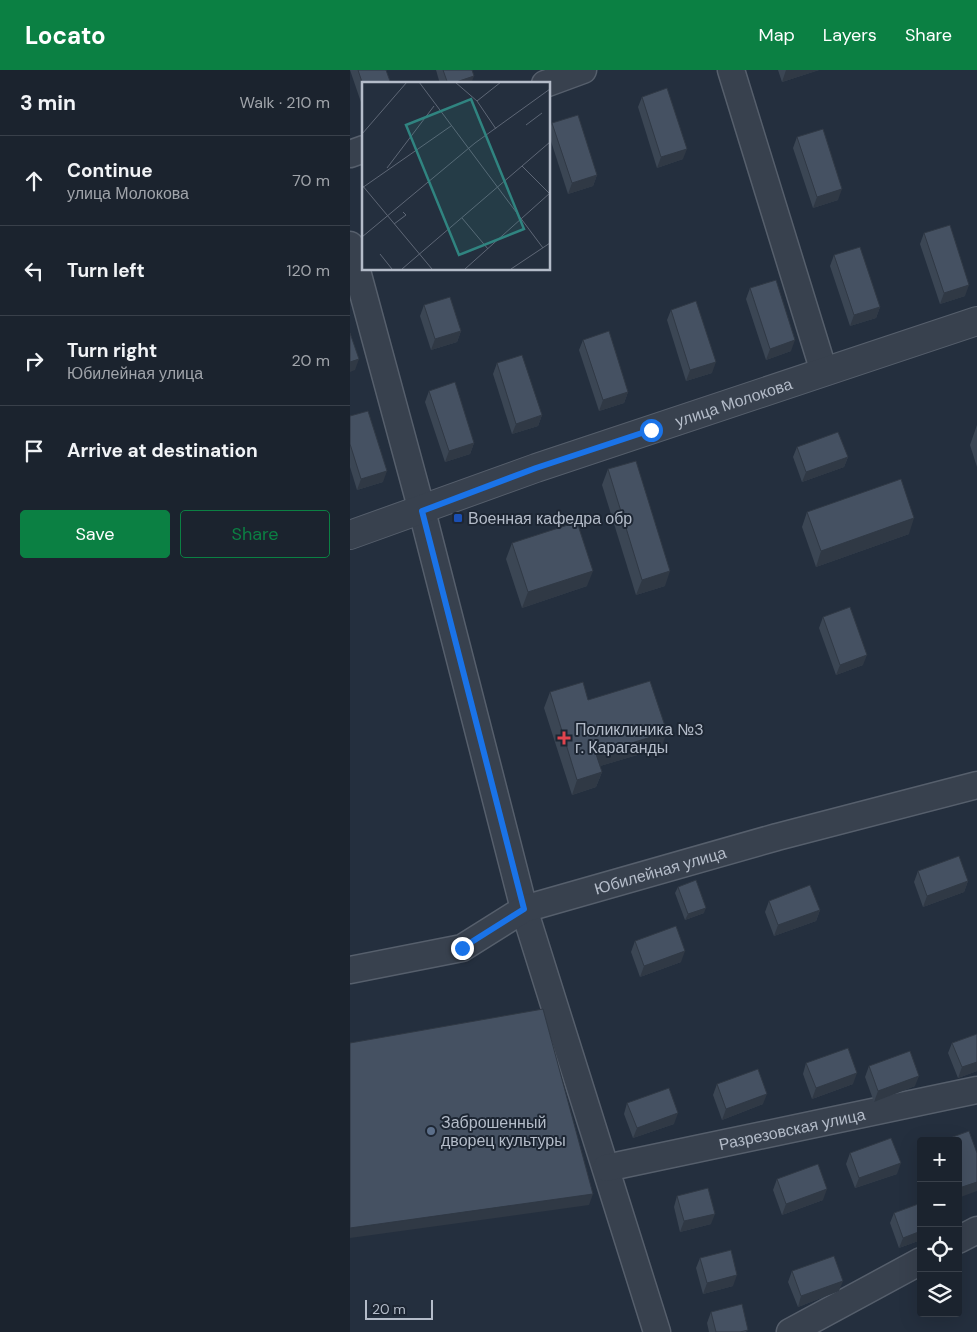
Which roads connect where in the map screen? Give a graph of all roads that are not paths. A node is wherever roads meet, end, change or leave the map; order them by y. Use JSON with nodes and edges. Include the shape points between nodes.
{"nodes":[{"id":1,"x":583,"y":70,"type":"edge"},
{"id":2,"x":731,"y":70,"type":"edge"},
{"id":3,"x":550,"y":82,"type":"edge"},
{"id":4,"x":362,"y":150,"type":"edge"},
{"id":5,"x":350,"y":154,"type":"edge"},
{"id":6,"x":350,"y":245,"type":"edge"},
{"id":7,"x":977,"y":321,"type":"edge"},
{"id":8,"x":824,"y":372,"type":"junction"},
{"id":9,"x":422,"y":511,"type":"junction"},
{"id":10,"x":350,"y":535,"type":"edge"},
{"id":11,"x":977,"y":785,"type":"edge"},
{"id":12,"x":524,"y":909,"type":"junction"},
{"id":13,"x":350,"y":970,"type":"edge"},
{"id":14,"x":977,"y":1090,"type":"edge"},
{"id":15,"x":606,"y":1168,"type":"junction"},
{"id":16,"x":977,"y":1230,"type":"edge"},
{"id":17,"x":962,"y":1238,"type":"edge"},
{"id":18,"x":917,"y":1262,"type":"edge"},
{"id":19,"x":657,"y":1332,"type":"edge"},
{"id":20,"x":790,"y":1332,"type":"edge"}],
"edges":[{"from":1,"to":3,"type":"street"},
{"from":2,"to":8,"type":"street"},
{"from":4,"to":5,"type":"street"},
{"from":6,"to":9,"type":"street"},
{"from":7,"to":8,"type":"street","name":"улица Молокова"},
{"from":8,"to":9,"type":"street","name":"улица Молокова","via":[[536,468]]},
{"from":9,"to":10,"type":"street","name":"улица Молокова"},
{"from":9,"to":12,"type":"street"},
{"from":11,"to":12,"type":"street","name":"Юбилейная улица","via":[[777,837]]},
{"from":12,"to":13,"type":"street","name":"Юбилейная улица","via":[[462,948]]},
{"from":12,"to":15,"type":"street"},
{"from":14,"to":15,"type":"street","name":"Разрезовская улица"},
{"from":15,"to":19,"type":"street"},
{"from":16,"to":17,"type":"street"},
{"from":18,"to":20,"type":"street"}]}
